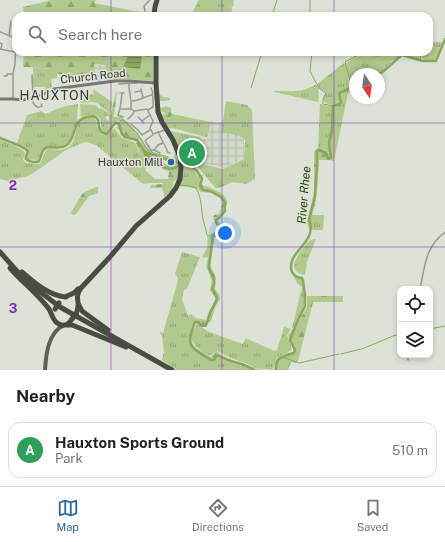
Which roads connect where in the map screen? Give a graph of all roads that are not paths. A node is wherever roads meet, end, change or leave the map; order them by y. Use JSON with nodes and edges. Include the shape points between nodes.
{"nodes":[{"id":1,"x":155,"y":1,"type":"edge"},
{"id":2,"x":145,"y":10,"type":"dead end"},
{"id":3,"x":154,"y":12,"type":"edge"},
{"id":4,"x":11,"y":21,"type":"dead end"},
{"id":5,"x":0,"y":32,"type":"edge"},
{"id":6,"x":9,"y":35,"type":"junction"},
{"id":7,"x":12,"y":36,"type":"edge"},
{"id":8,"x":1,"y":43,"type":"edge"},
{"id":9,"x":1,"y":49,"type":"edge"},
{"id":10,"x":12,"y":52,"type":"edge"},
{"id":11,"x":15,"y":56,"type":"edge"},
{"id":12,"x":156,"y":56,"type":"edge"},
{"id":13,"x":13,"y":74,"type":"junction"},
{"id":14,"x":32,"y":75,"type":"dead end"},
{"id":15,"x":4,"y":76,"type":"dead end"},
{"id":16,"x":129,"y":82,"type":"junction"},
{"id":17,"x":156,"y":82,"type":"junction"},
{"id":18,"x":138,"y":83,"type":"dead end"},
{"id":19,"x":119,"y":84,"type":"dead end"},
{"id":20,"x":150,"y":88,"type":"dead end"},
{"id":21,"x":135,"y":92,"type":"dead end"},
{"id":22,"x":122,"y":93,"type":"dead end"},
{"id":23,"x":152,"y":95,"type":"junction"},
{"id":24,"x":32,"y":98,"type":"junction"},
{"id":25,"x":143,"y":98,"type":"junction"},
{"id":26,"x":0,"y":99,"type":"edge"},
{"id":27,"x":14,"y":99,"type":"junction"},
{"id":28,"x":132,"y":101,"type":"junction"},
{"id":29,"x":41,"y":104,"type":"dead end"},
{"id":30,"x":120,"y":109,"type":"junction"},
{"id":31,"x":131,"y":109,"type":"junction"},
{"id":32,"x":148,"y":110,"type":"junction"},
{"id":33,"x":134,"y":111,"type":"junction"},
{"id":34,"x":150,"y":116,"type":"junction"},
{"id":35,"x":124,"y":117,"type":"dead end"},
{"id":36,"x":138,"y":117,"type":"dead end"},
{"id":37,"x":128,"y":119,"type":"dead end"},
{"id":38,"x":131,"y":124,"type":"dead end"},
{"id":39,"x":163,"y":129,"type":"junction"},
{"id":40,"x":150,"y":130,"type":"junction"},
{"id":41,"x":153,"y":134,"type":"junction"},
{"id":42,"x":163,"y":143,"type":"junction"},
{"id":43,"x":154,"y":150,"type":"junction"},
{"id":44,"x":167,"y":152,"type":"junction"},
{"id":45,"x":160,"y":153,"type":"dead end"},
{"id":46,"x":170,"y":153,"type":"dead end"},
{"id":47,"x":165,"y":155,"type":"dead end"},
{"id":48,"x":445,"y":232,"type":"edge"},
{"id":49,"x":1,"y":255,"type":"edge"},
{"id":50,"x":97,"y":270,"type":"junction"},
{"id":51,"x":421,"y":286,"type":"edge"},
{"id":52,"x":66,"y":297,"type":"junction"},
{"id":53,"x":78,"y":303,"type":"junction"},
{"id":54,"x":53,"y":318,"type":"junction"},
{"id":55,"x":65,"y":325,"type":"junction"},
{"id":56,"x":134,"y":351,"type":"junction"},
{"id":57,"x":143,"y":353,"type":"junction"},
{"id":58,"x":44,"y":370,"type":"edge"},
{"id":59,"x":168,"y":370,"type":"edge"},
{"id":60,"x":172,"y":370,"type":"edge"}],
"edges":[{"from":1,"to":2,"type":"street","via":[[144,6]]},
{"from":1,"to":3,"type":"highway"},
{"from":4,"to":6,"type":"street"},
{"from":5,"to":6,"type":"street"},
{"from":6,"to":7,"type":"street"},
{"from":8,"to":9,"type":"street"},
{"from":9,"to":10,"type":"street"},
{"from":11,"to":13,"type":"street"},
{"from":12,"to":17,"type":"highway"},
{"from":13,"to":15,"type":"street","via":[[7,73],[7,76]]},
{"from":13,"to":27,"type":"street"},
{"from":14,"to":24,"type":"street"},
{"from":16,"to":17,"type":"street","name":"Church Road"},
{"from":16,"to":18,"type":"street"},
{"from":16,"to":19,"type":"street"},
{"from":16,"to":24,"type":"street","name":"Church Road","via":[[115,81],[54,89]]},
{"from":16,"to":28,"type":"street"},
{"from":17,"to":39,"type":"highway"},
{"from":20,"to":23,"type":"street"},
{"from":21,"to":25,"type":"street","via":[[141,90]]},
{"from":22,"to":30,"type":"street"},
{"from":23,"to":25,"type":"street"},
{"from":23,"to":32,"type":"street","via":[[153,107]]},
{"from":24,"to":27,"type":"street","name":"Church Road"},
{"from":24,"to":29,"type":"street","via":[[33,105],[40,107]]},
{"from":25,"to":28,"type":"street"},
{"from":26,"to":27,"type":"street","name":"Church Road"},
{"from":28,"to":31,"type":"street"},
{"from":30,"to":31,"type":"street"},
{"from":30,"to":35,"type":"street","via":[[118,115]]},
{"from":31,"to":33,"type":"street"},
{"from":32,"to":33,"type":"street"},
{"from":32,"to":34,"type":"street"},
{"from":33,"to":37,"type":"street"},
{"from":34,"to":36,"type":"street","via":[[143,122]]},
{"from":34,"to":40,"type":"street","via":[[153,121]]},
{"from":38,"to":40,"type":"street","via":[[142,135]]},
{"from":39,"to":41,"type":"street"},
{"from":39,"to":42,"type":"street"},
{"from":39,"to":50,"type":"highway","via":[[179,154],[179,181],[172,193],[136,226]]},
{"from":40,"to":41,"type":"street"},
{"from":41,"to":43,"type":"street","via":[[145,141],[151,150]]},
{"from":42,"to":43,"type":"street"},
{"from":42,"to":44,"type":"street"},
{"from":43,"to":45,"type":"street"},
{"from":44,"to":46,"type":"street"},
{"from":44,"to":47,"type":"street"},
{"from":48,"to":51,"type":"street","via":[[435,241],[428,254]]},
{"from":49,"to":52,"type":"highway","via":[[46,290]]},
{"from":49,"to":54,"type":"highway","via":[[11,270],[48,308]]},
{"from":49,"to":56,"type":"highway","via":[[28,284],[53,304]]},
{"from":49,"to":57,"type":"highway","via":[[30,284],[60,307]]},
{"from":50,"to":52,"type":"highway","via":[[76,292]]},
{"from":50,"to":53,"type":"highway","via":[[79,291]]},
{"from":52,"to":53,"type":"highway","via":[[73,297]]},
{"from":52,"to":54,"type":"highway","bridge":true,"via":[[62,298],[55,309]]},
{"from":53,"to":55,"type":"highway","bridge":true,"via":[[76,314]]},
{"from":53,"to":57,"type":"highway","via":[[82,311],[92,319]]},
{"from":54,"to":55,"type":"highway","via":[[59,324]]},
{"from":54,"to":58,"type":"main road","via":[[55,326],[46,348]]},
{"from":55,"to":56,"type":"highway","via":[[88,331]]},
{"from":55,"to":58,"type":"main road","via":[[58,328],[52,338]]},
{"from":56,"to":59,"type":"highway"},
{"from":57,"to":60,"type":"highway"}]}
